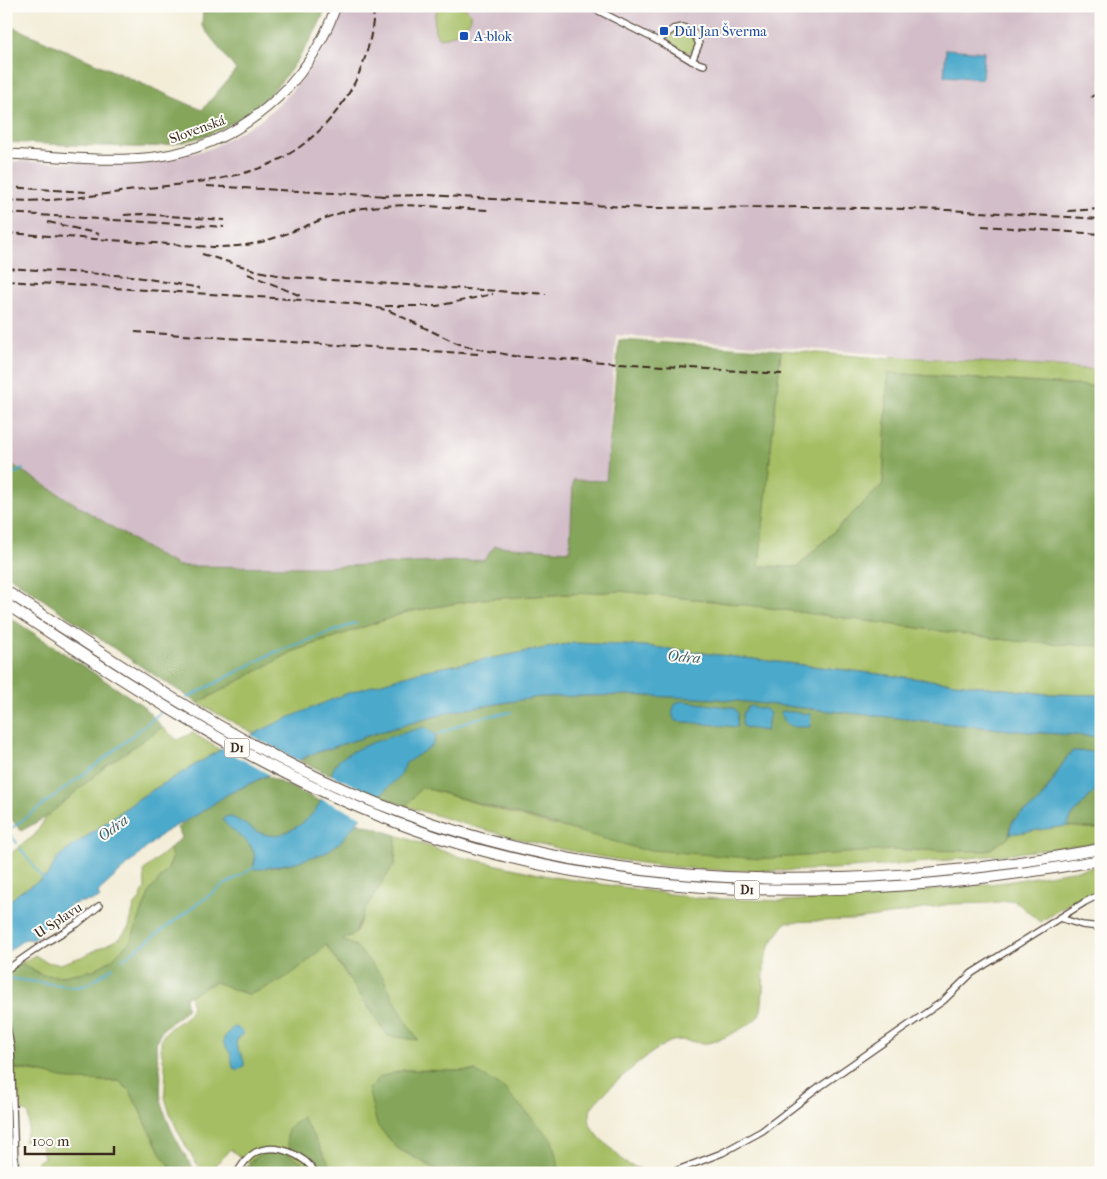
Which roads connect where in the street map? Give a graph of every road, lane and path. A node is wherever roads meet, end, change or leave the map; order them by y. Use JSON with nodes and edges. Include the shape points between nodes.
{"nodes":[{"id":1,"x":336,"y":6,"type":"edge"},
{"id":2,"x":589,"y":6,"type":"edge"},
{"id":3,"x":658,"y":41,"type":"junction"},
{"id":4,"x":692,"y":61,"type":"junction"},
{"id":5,"x":704,"y":65,"type":"dead end"},
{"id":6,"x":6,"y":154,"type":"edge"},
{"id":7,"x":6,"y":591,"type":"edge"},
{"id":8,"x":6,"y":604,"type":"edge"},
{"id":9,"x":1101,"y":849,"type":"edge"},
{"id":10,"x":1101,"y":860,"type":"edge"},
{"id":11,"x":1101,"y":894,"type":"edge"},
{"id":12,"x":99,"y":906,"type":"dead end"},
{"id":13,"x":1060,"y":918,"type":"junction"},
{"id":14,"x":1101,"y":926,"type":"edge"},
{"id":15,"x":6,"y":970,"type":"edge"},
{"id":16,"x":6,"y":1021,"type":"edge"},
{"id":17,"x":17,"y":1173,"type":"edge"},
{"id":18,"x":237,"y":1173,"type":"edge"},
{"id":19,"x":316,"y":1173,"type":"edge"},
{"id":20,"x":670,"y":1173,"type":"edge"}],
"edges":[{"from":1,"to":6,"type":"street","name":"Slovenská","via":[[319,46],[285,91],[258,115],[216,139],[175,153],[149,157]]},
{"from":2,"to":3,"type":"street"},
{"from":3,"to":4,"type":"street"},
{"from":3,"to":4,"type":"street","via":[[677,28],[690,29],[699,44]]},
{"from":4,"to":5,"type":"street"},
{"from":7,"to":9,"type":"highway","number":"D1","via":[[153,686],[248,742],[337,786],[404,813],[526,850],[618,868],[784,880],[918,874]]},
{"from":8,"to":10,"type":"highway","number":"D1","via":[[189,721],[250,756],[334,797],[400,824],[462,844],[570,871],[660,885],[781,891],[898,886],[981,878]]},
{"from":11,"to":13,"type":"street"},
{"from":12,"to":15,"type":"street","name":"U Splavu"},
{"from":13,"to":14,"type":"street","via":[[1082,925]]},
{"from":13,"to":20,"type":"street","via":[[972,973],[943,1001],[762,1131]]},
{"from":16,"to":17,"type":"street","via":[[11,1048]]},
{"from":18,"to":19,"type":"street","via":[[256,1152],[277,1149],[299,1157]]}]}
